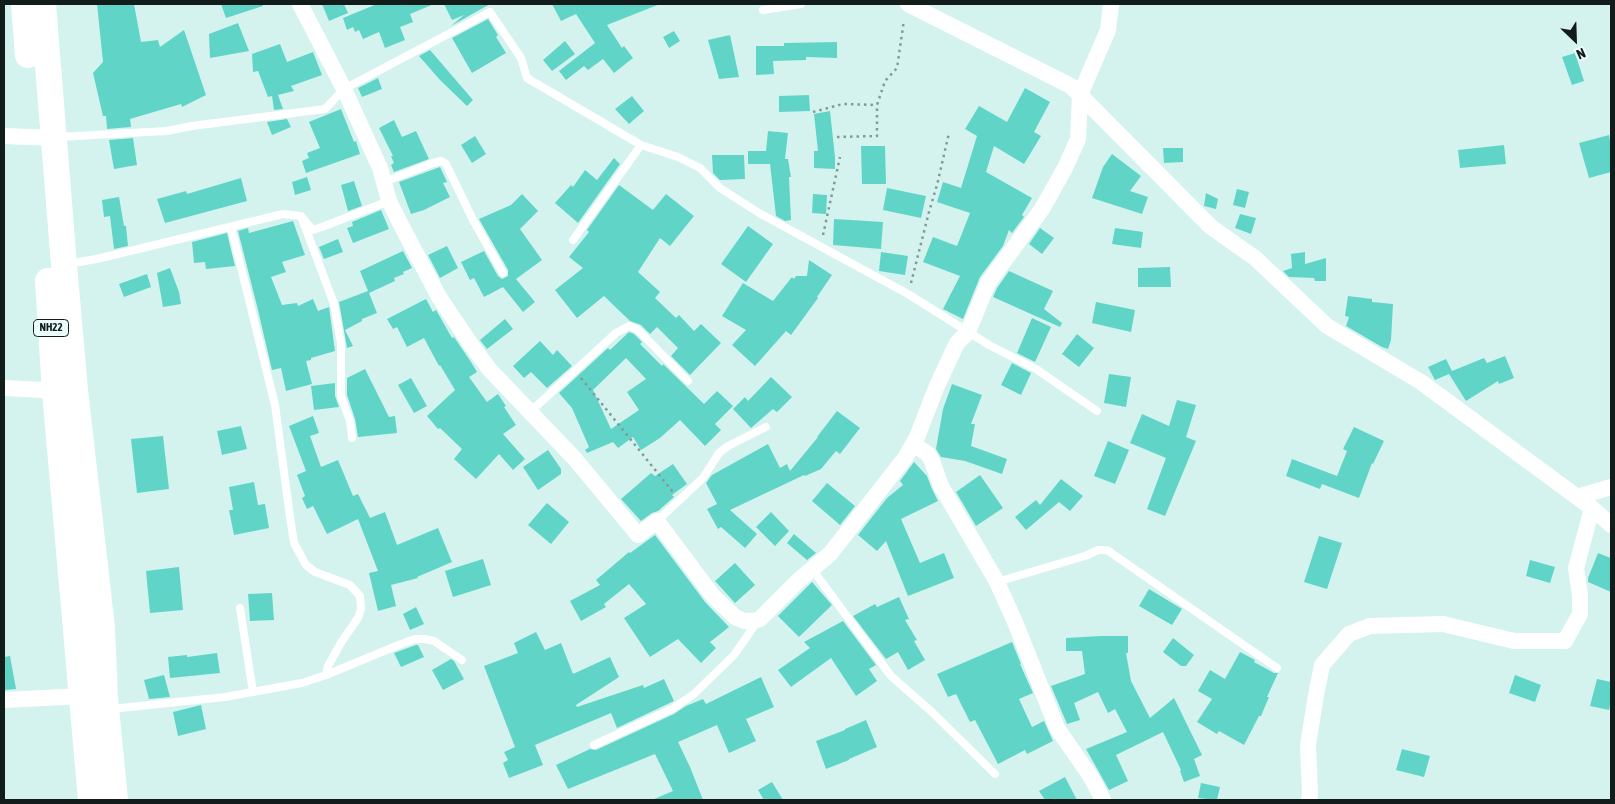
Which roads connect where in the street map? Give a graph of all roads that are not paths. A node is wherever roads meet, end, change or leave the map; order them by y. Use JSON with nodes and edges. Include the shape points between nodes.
{"nodes":[{"id":1,"x":24,"y":4,"type":"edge"},
{"id":2,"x":43,"y":4,"type":"edge"},
{"id":3,"x":300,"y":4,"type":"edge"},
{"id":4,"x":801,"y":4,"type":"edge"},
{"id":5,"x":1111,"y":4,"type":"edge"},
{"id":6,"x":906,"y":8,"type":"edge"},
{"id":7,"x":763,"y":10,"type":"dead end"},
{"id":8,"x":344,"y":89,"type":"junction"},
{"id":9,"x":1080,"y":95,"type":"junction"},
{"id":10,"x":4,"y":136,"type":"edge"},
{"id":11,"x":44,"y":137,"type":"junction"},
{"id":12,"x":641,"y":145,"type":"junction"},
{"id":13,"x":384,"y":182,"type":"junction"},
{"id":14,"x":389,"y":201,"type":"junction"},
{"id":15,"x":301,"y":216,"type":"junction"},
{"id":16,"x":232,"y":226,"type":"junction"},
{"id":17,"x":573,"y":240,"type":"dead end"},
{"id":18,"x":64,"y":265,"type":"junction"},
{"id":19,"x":503,"y":272,"type":"dead end"},
{"id":20,"x":968,"y":332,"type":"junction"},
{"id":21,"x":688,"y":381,"type":"dead end"},
{"id":22,"x":4,"y":388,"type":"edge"},
{"id":23,"x":65,"y":391,"type":"junction"},
{"id":24,"x":1097,"y":411,"type":"dead end"},
{"id":25,"x":530,"y":412,"type":"junction"},
{"id":26,"x":766,"y":427,"type":"dead end"},
{"id":27,"x":352,"y":438,"type":"dead end"},
{"id":28,"x":913,"y":444,"type":"junction"},
{"id":29,"x":1611,"y":486,"type":"edge"},
{"id":30,"x":1577,"y":497,"type":"junction"},
{"id":31,"x":1592,"y":508,"type":"junction"},
{"id":32,"x":657,"y":521,"type":"junction"},
{"id":33,"x":1611,"y":525,"type":"edge"},
{"id":34,"x":812,"y":569,"type":"junction"},
{"id":35,"x":997,"y":582,"type":"junction"},
{"id":36,"x":240,"y":608,"type":"dead end"},
{"id":37,"x":760,"y":619,"type":"junction"},
{"id":38,"x":462,"y":660,"type":"dead end"},
{"id":39,"x":1277,"y":668,"type":"dead end"},
{"id":40,"x":326,"y":675,"type":"junction"},
{"id":41,"x":253,"y":692,"type":"junction"},
{"id":42,"x":82,"y":696,"type":"junction"},
{"id":43,"x":4,"y":700,"type":"edge"},
{"id":44,"x":107,"y":709,"type":"junction"},
{"id":45,"x":594,"y":745,"type":"dead end"},
{"id":46,"x":995,"y":774,"type":"dead end"},
{"id":47,"x":91,"y":800,"type":"edge"},
{"id":48,"x":115,"y":800,"type":"edge"},
{"id":49,"x":1103,"y":800,"type":"edge"},
{"id":50,"x":1309,"y":800,"type":"edge"}],
"edges":[{"from":1,"to":11,"type":"highway","number":"NH22"},
{"from":2,"to":11,"type":"highway","number":"NH22"},
{"from":3,"to":8,"type":"street"},
{"from":4,"to":7,"type":"lane"},
{"from":5,"to":9,"type":"street","via":[[1108,30]]},
{"from":6,"to":9,"type":"street","via":[[1071,86]]},
{"from":8,"to":11,"type":"lane","via":[[324,109],[167,131]]},
{"from":8,"to":12,"type":"lane","via":[[490,12],[520,58],[527,78]]},
{"from":8,"to":13,"type":"street"},
{"from":9,"to":20,"type":"street","via":[[1078,140],[1065,168],[1042,209],[988,283]]},
{"from":9,"to":30,"type":"street","via":[[1211,228],[1255,258],[1327,326],[1421,382]]},
{"from":10,"to":11,"type":"street"},
{"from":11,"to":18,"type":"highway","number":"NH22"},
{"from":11,"to":23,"type":"highway","number":"NH22","via":[[47,278]]},
{"from":12,"to":17,"type":"lane"},
{"from":12,"to":20,"type":"lane","via":[[700,168],[720,188],[759,213],[908,294]]},
{"from":13,"to":14,"type":"street"},
{"from":13,"to":19,"type":"lane","via":[[433,163],[441,161],[446,164]]},
{"from":14,"to":15,"type":"lane","via":[[313,230]]},
{"from":14,"to":25,"type":"street","via":[[439,297],[490,370]]},
{"from":15,"to":16,"type":"lane","via":[[283,214]]},
{"from":15,"to":27,"type":"lane","via":[[334,304],[341,343],[341,396]]},
{"from":16,"to":18,"type":"lane"},
{"from":16,"to":40,"type":"lane","via":[[276,405],[294,543],[306,565],[315,572],[350,585],[360,596],[358,618],[342,641]]},
{"from":18,"to":23,"type":"highway","number":"NH22"},
{"from":20,"to":24,"type":"lane","via":[[1036,368]]},
{"from":20,"to":28,"type":"street","via":[[957,343]]},
{"from":21,"to":25,"type":"lane","via":[[636,329],[629,326],[616,333]]},
{"from":22,"to":23,"type":"street"},
{"from":23,"to":42,"type":"highway","number":"NH22"},
{"from":23,"to":44,"type":"highway","number":"NH22","via":[[102,628]]},
{"from":25,"to":32,"type":"street","via":[[575,458],[638,535]]},
{"from":26,"to":32,"type":"lane","via":[[719,453],[703,478]]},
{"from":28,"to":34,"type":"street","via":[[906,458],[830,554]]},
{"from":28,"to":35,"type":"street","via":[[928,454],[941,486]]},
{"from":29,"to":30,"type":"street"},
{"from":30,"to":31,"type":"street"},
{"from":31,"to":33,"type":"street"},
{"from":31,"to":50,"type":"street","via":[[1576,568],[1580,614],[1565,641],[1514,641],[1443,624],[1370,626],[1349,634],[1322,665],[1308,746]]},
{"from":32,"to":37,"type":"street","via":[[713,596],[735,617],[744,621]]},
{"from":34,"to":37,"type":"street"},
{"from":34,"to":46,"type":"lane","via":[[891,676]]},
{"from":35,"to":39,"type":"lane","via":[[1098,550],[1107,550]]},
{"from":35,"to":49,"type":"street","via":[[1057,728]]},
{"from":36,"to":41,"type":"lane"},
{"from":37,"to":45,"type":"lane","via":[[734,655],[694,694],[672,710]]},
{"from":38,"to":40,"type":"lane","via":[[434,641],[415,639]]},
{"from":40,"to":41,"type":"lane"},
{"from":41,"to":44,"type":"lane"},
{"from":42,"to":43,"type":"street"},
{"from":42,"to":47,"type":"highway","number":"NH22"},
{"from":44,"to":48,"type":"highway","number":"NH22"}]}
